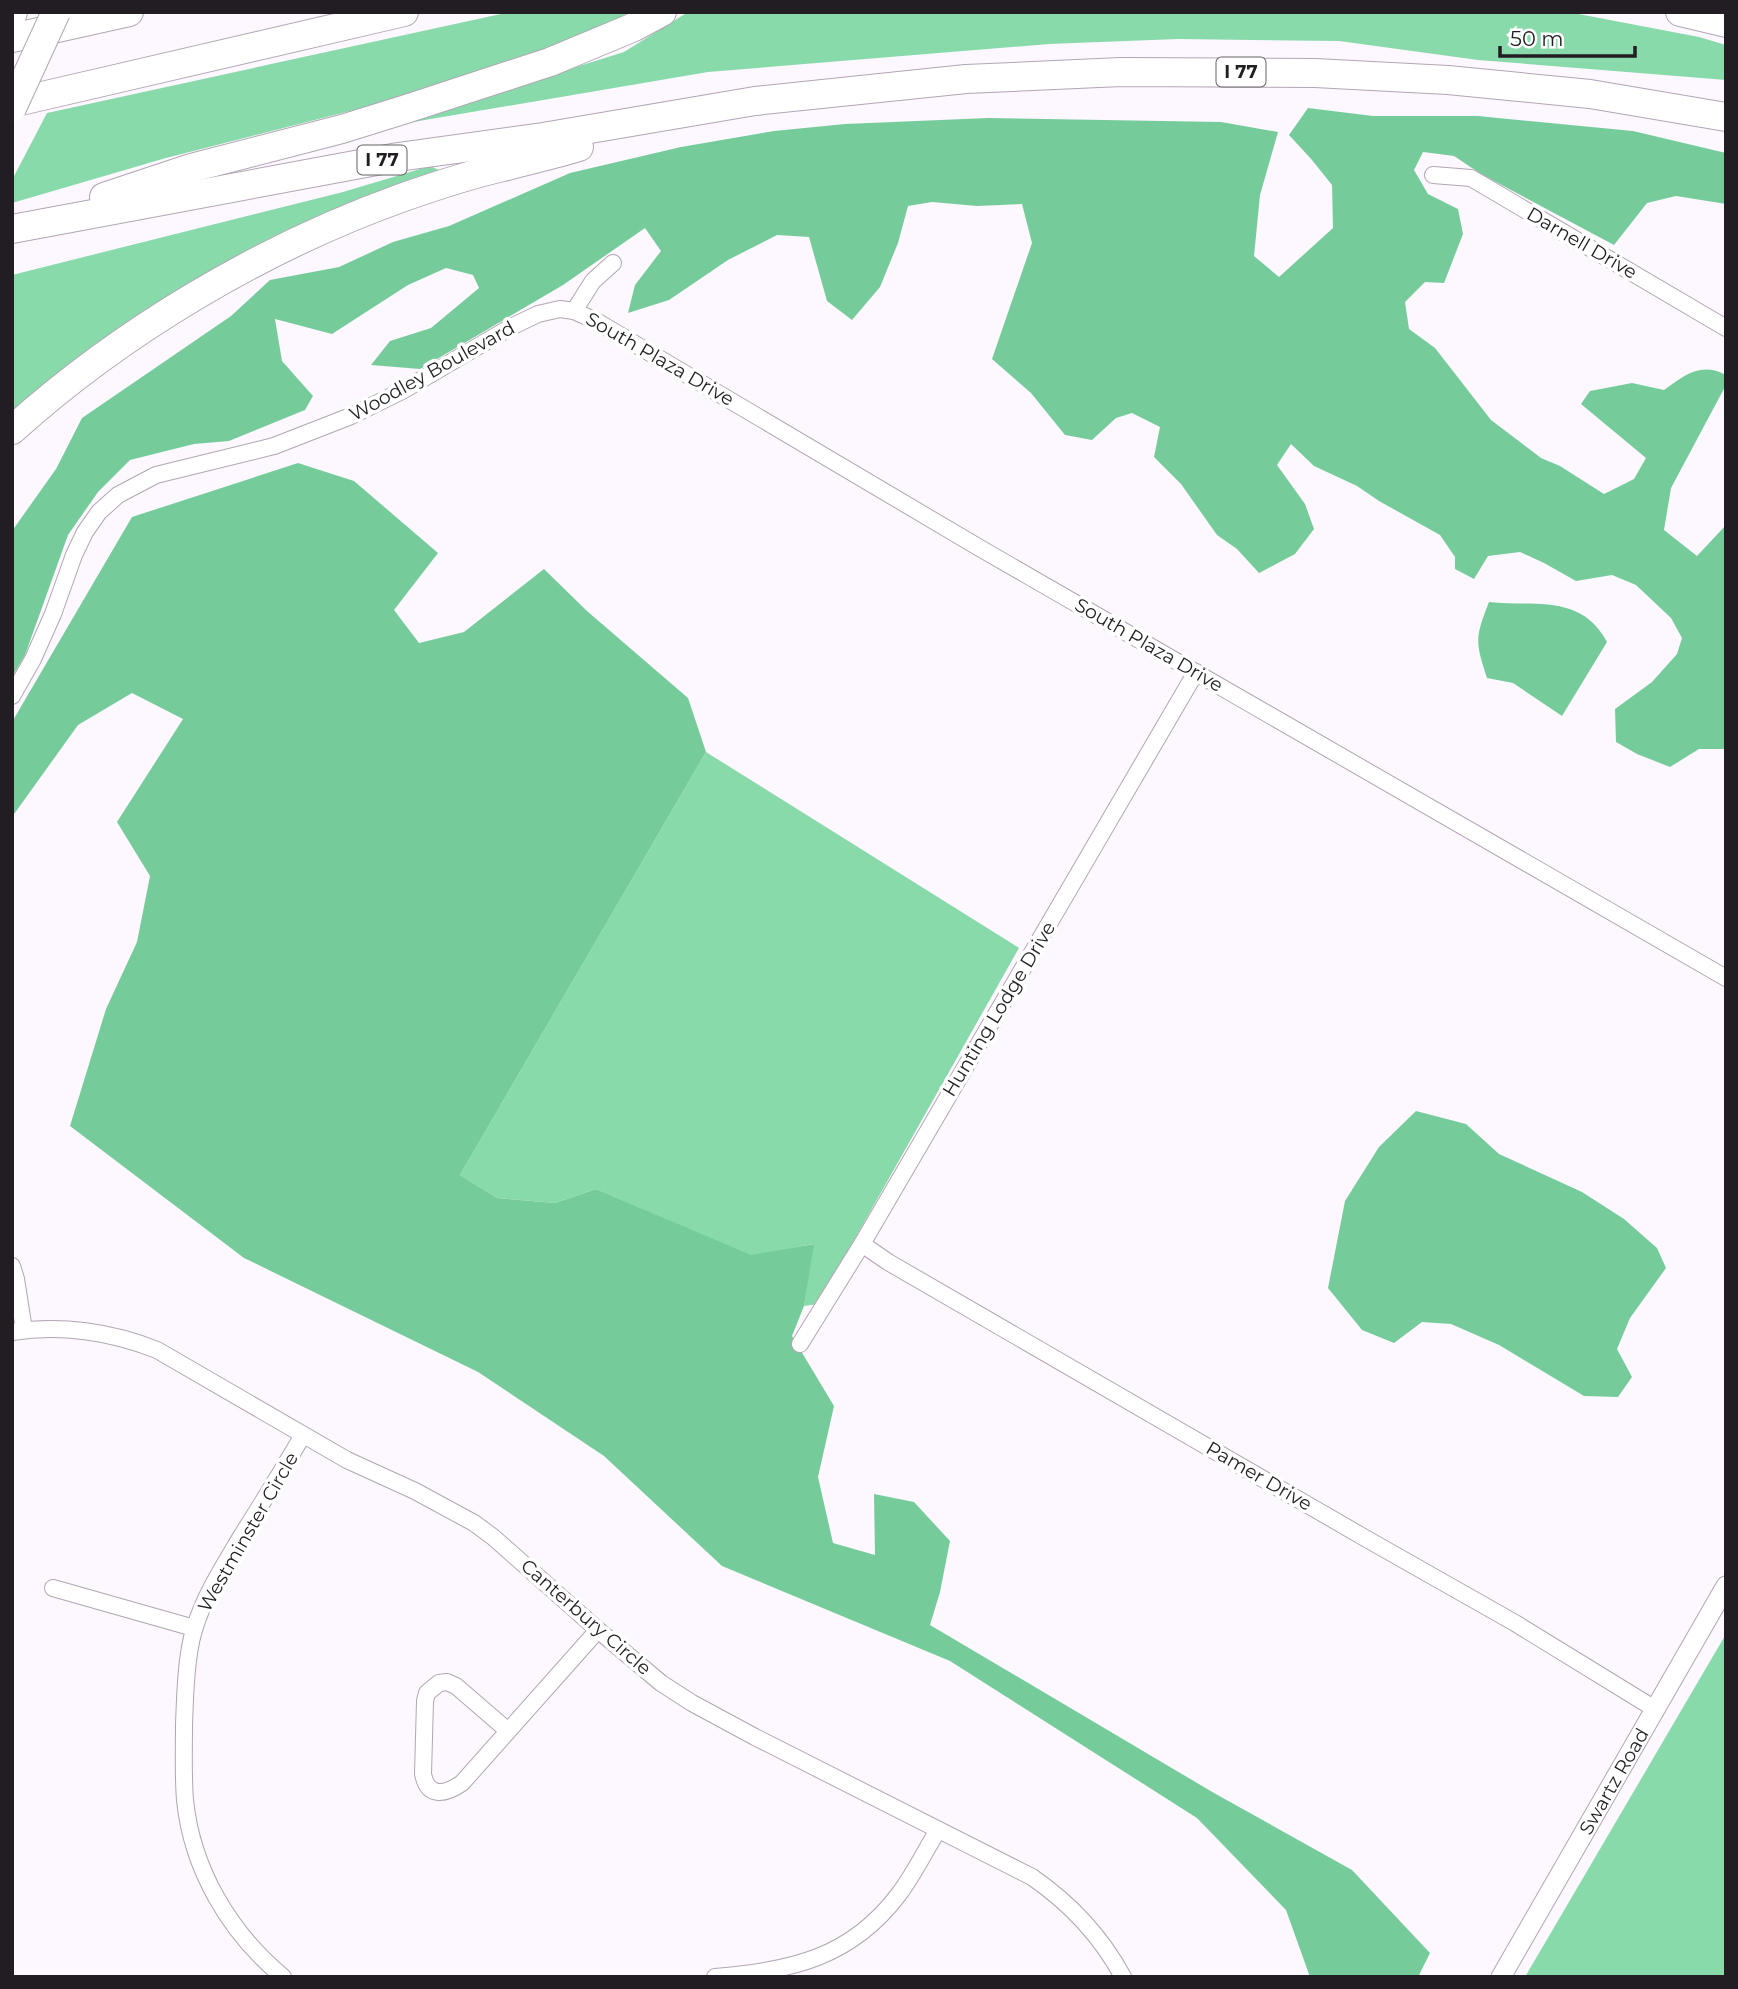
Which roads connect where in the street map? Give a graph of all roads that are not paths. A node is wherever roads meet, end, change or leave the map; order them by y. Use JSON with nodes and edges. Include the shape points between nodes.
{"nodes":[{"id":1,"x":56,"y":12,"type":"edge"},
{"id":2,"x":129,"y":12,"type":"edge"},
{"id":3,"x":404,"y":12,"type":"edge"},
{"id":4,"x":662,"y":12,"type":"edge"},
{"id":5,"x":1680,"y":12,"type":"edge"},
{"id":6,"x":1714,"y":18,"type":"edge"},
{"id":7,"x":12,"y":38,"type":"edge"},
{"id":8,"x":12,"y":106,"type":"edge"},
{"id":9,"x":660,"y":116,"type":"junction"},
{"id":10,"x":1726,"y":117,"type":"edge"},
{"id":11,"x":1433,"y":175,"type":"dead end"},
{"id":12,"x":12,"y":229,"type":"edge"},
{"id":13,"x":613,"y":263,"type":"dead end"},
{"id":14,"x":574,"y":311,"type":"junction"},
{"id":15,"x":1726,"y":328,"type":"edge"},
{"id":16,"x":12,"y":430,"type":"edge"},
{"id":17,"x":1196,"y":672,"type":"junction"},
{"id":18,"x":12,"y":696,"type":"edge"},
{"id":19,"x":1726,"y":978,"type":"edge"},
{"id":20,"x":862,"y":1244,"type":"junction"},
{"id":21,"x":12,"y":1266,"type":"edge"},
{"id":22,"x":18,"y":1331,"type":"edge"},
{"id":23,"x":800,"y":1344,"type":"dead end"},
{"id":24,"x":303,"y":1435,"type":"junction"},
{"id":25,"x":1726,"y":1586,"type":"edge"},
{"id":26,"x":53,"y":1588,"type":"dead end"},
{"id":27,"x":194,"y":1629,"type":"junction"},
{"id":28,"x":598,"y":1630,"type":"junction"},
{"id":29,"x":1655,"y":1709,"type":"junction"},
{"id":30,"x":507,"y":1730,"type":"junction"},
{"id":31,"x":938,"y":1830,"type":"junction"},
{"id":32,"x":283,"y":1977,"type":"edge"},
{"id":33,"x":715,"y":1977,"type":"edge"},
{"id":34,"x":1123,"y":1977,"type":"edge"},
{"id":35,"x":1501,"y":1977,"type":"edge"}],
"edges":[{"from":1,"to":8,"type":"highway","bridge":true},
{"from":2,"to":7,"type":"highway"},
{"from":3,"to":8,"type":"highway"},
{"from":4,"to":12,"type":"highway","via":[[550,62],[342,129],[191,168]]},
{"from":5,"to":6,"type":"highway"},
{"from":9,"to":10,"type":"highway","number":"I 77","via":[[966,79],[1192,71],[1448,80],[1590,94]]},
{"from":9,"to":12,"type":"highway","number":"I 77","via":[[398,157]]},
{"from":9,"to":16,"type":"highway","via":[[575,148],[400,199],[298,241],[122,343]]},
{"from":11,"to":15,"type":"street","name":"Darnell Drive","via":[[1471,178]]},
{"from":13,"to":14,"type":"street","via":[[593,281]]},
{"from":14,"to":17,"type":"street","name":"South Plaza Drive"},
{"from":14,"to":18,"type":"street","name":"Woodley Boulevard","via":[[538,314],[351,416],[274,446],[156,475],[130,488],[99,512],[85,533],[38,648]]},
{"from":17,"to":19,"type":"street","name":"South Plaza Drive"},
{"from":17,"to":20,"type":"street","name":"Hunting Lodge Drive"},
{"from":20,"to":23,"type":"street","name":"Hunting Lodge Drive"},
{"from":20,"to":29,"type":"street","name":"Pamer Drive"},
{"from":21,"to":22,"type":"street"},
{"from":22,"to":24,"type":"street","name":"Canterbury Circle","via":[[71,1329],[138,1342]]},
{"from":24,"to":27,"type":"street","name":"Westminster Circle","via":[[221,1571]]},
{"from":24,"to":28,"type":"street","name":"Canterbury Circle","via":[[474,1523]]},
{"from":25,"to":29,"type":"street","name":"Swartz Road"},
{"from":26,"to":27,"type":"street"},
{"from":27,"to":32,"type":"street","name":"Westminster Circle","via":[[184,1708],[189,1825],[200,1865],[223,1910],[253,1950]]},
{"from":28,"to":30,"type":"street"},
{"from":28,"to":31,"type":"street","name":"Canterbury Circle","via":[[692,1703]]},
{"from":29,"to":35,"type":"street","name":"Swartz Road"},
{"from":30,"to":30,"type":"street","via":[[456,1686],[439,1683],[425,1700],[425,1782],[441,1793],[449,1792]]},
{"from":31,"to":33,"type":"street","via":[[898,1896],[854,1938],[790,1967]]},
{"from":31,"to":34,"type":"street","name":"Canterbury Circle","via":[[1056,1894],[1089,1926]]}]}
